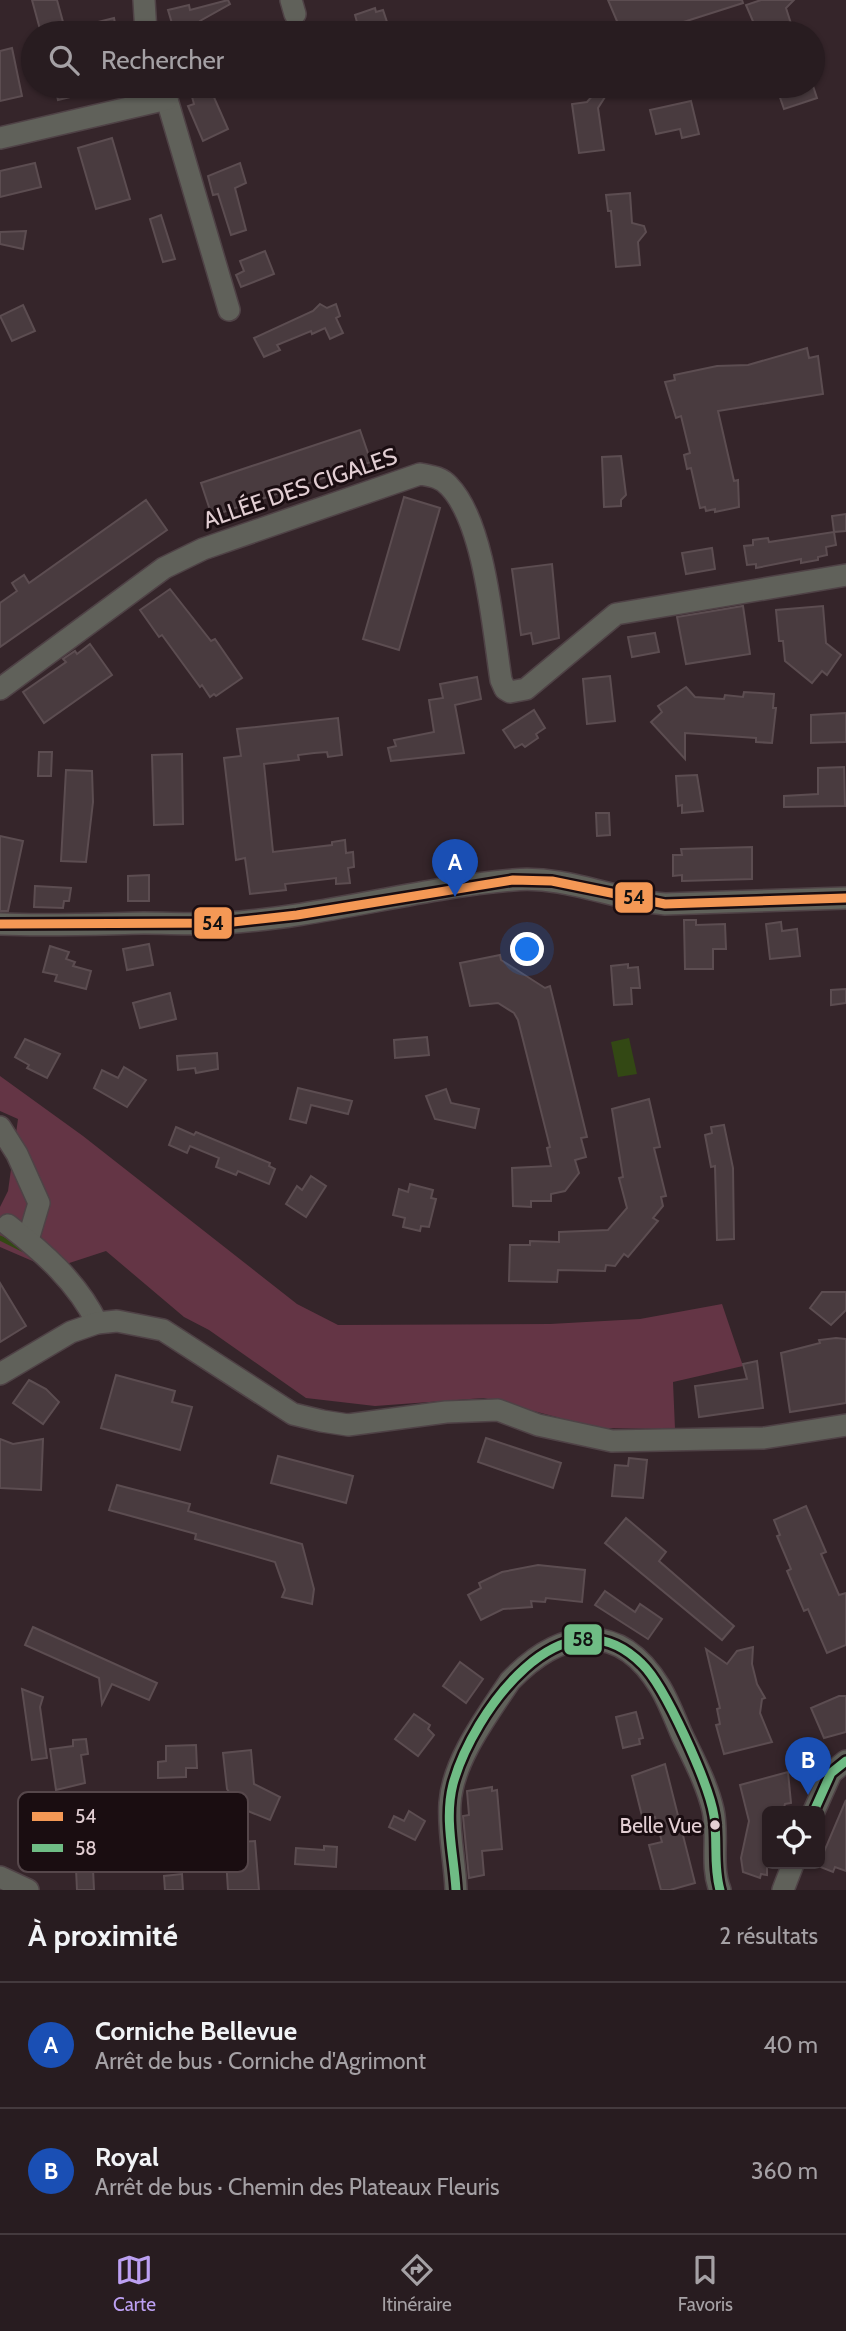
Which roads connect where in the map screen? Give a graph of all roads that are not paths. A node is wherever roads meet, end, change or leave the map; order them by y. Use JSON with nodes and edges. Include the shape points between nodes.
{"nodes":[{"id":1,"x":144,"y":0,"type":"edge"},
{"id":2,"x":145,"y":21,"type":"edge"},
{"id":3,"x":143,"y":98,"type":"edge"},
{"id":4,"x":167,"y":98,"type":"edge"},
{"id":5,"x":0,"y":138,"type":"edge"},
{"id":6,"x":229,"y":310,"type":"dead end"},
{"id":7,"x":846,"y":575,"type":"edge"},
{"id":8,"x":0,"y":689,"type":"edge"},
{"id":9,"x":846,"y":898,"type":"edge"},
{"id":10,"x":0,"y":924,"type":"edge"},
{"id":11,"x":0,"y":1127,"type":"edge"},
{"id":12,"x":8,"y":1225,"type":"dead end"},
{"id":13,"x":28,"y":1240,"type":"junction"},
{"id":14,"x":97,"y":1323,"type":"junction"},
{"id":15,"x":0,"y":1374,"type":"edge"},
{"id":16,"x":846,"y":1425,"type":"edge"},
{"id":17,"x":846,"y":1762,"type":"edge"},
{"id":18,"x":816,"y":1806,"type":"edge"},
{"id":19,"x":791,"y":1869,"type":"edge"},
{"id":20,"x":0,"y":1877,"type":"edge"},
{"id":21,"x":28,"y":1890,"type":"edge"},
{"id":22,"x":456,"y":1890,"type":"edge"},
{"id":23,"x":720,"y":1890,"type":"edge"},
{"id":24,"x":783,"y":1890,"type":"edge"}],
"edges":[{"from":1,"to":2,"type":"street"},
{"from":3,"to":5,"type":"street"},
{"from":4,"to":6,"type":"street"},
{"from":7,"to":8,"type":"street","name":"ALLÉE DES CIGALES","via":[[616,614],[526,689],[510,692],[502,680],[482,566],[460,499],[448,484],[420,474],[203,549]]},
{"from":9,"to":10,"type":"street","via":[[651,903],[553,880],[512,880],[223,923]]},
{"from":11,"to":13,"type":"street","via":[[39,1203]]},
{"from":12,"to":13,"type":"street"},
{"from":13,"to":14,"type":"street","via":[[81,1295]]},
{"from":14,"to":15,"type":"street","via":[[71,1332]]},
{"from":14,"to":16,"type":"street","via":[[117,1321],[163,1330],[293,1414],[322,1421],[348,1424],[498,1410],[612,1441],[764,1438]]},
{"from":17,"to":18,"type":"street","via":[[831,1773]]},
{"from":19,"to":24,"type":"street"},
{"from":20,"to":21,"type":"street"},
{"from":22,"to":23,"type":"street","via":[[450,1808],[459,1766],[500,1696],[521,1670],[551,1648],[594,1638],[622,1646],[660,1687],[709,1798]]}]}
